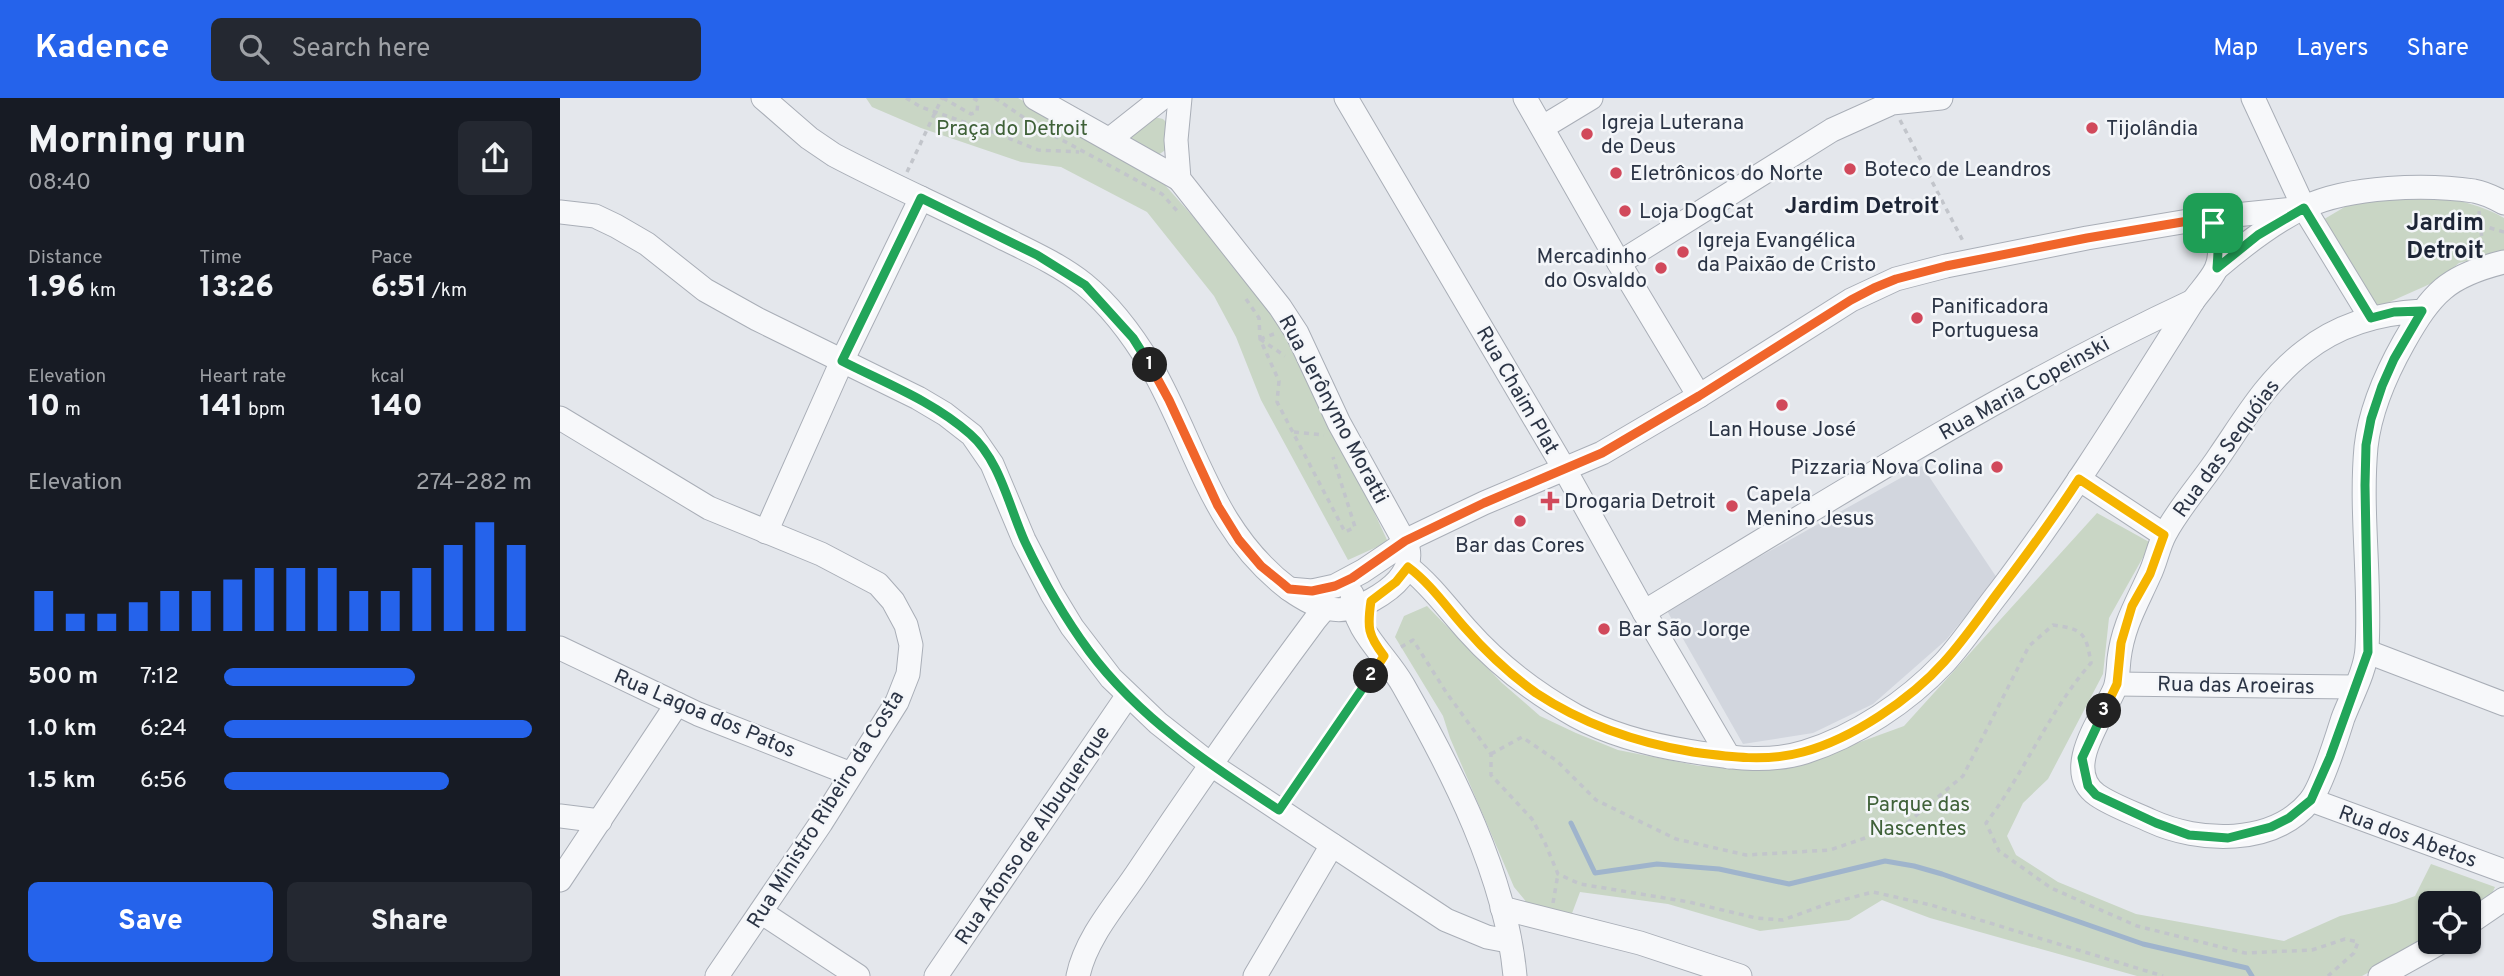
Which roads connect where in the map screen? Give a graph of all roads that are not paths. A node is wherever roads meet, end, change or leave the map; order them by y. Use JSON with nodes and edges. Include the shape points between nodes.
{"nodes":[{"id":1,"x":763,"y":98,"type":"edge"},
{"id":2,"x":1035,"y":98,"type":"edge"},
{"id":3,"x":1162,"y":98,"type":"edge"},
{"id":4,"x":1180,"y":98,"type":"edge"},
{"id":5,"x":1346,"y":98,"type":"edge"},
{"id":6,"x":1525,"y":98,"type":"edge"},
{"id":7,"x":1591,"y":98,"type":"edge"},
{"id":8,"x":1941,"y":98,"type":"edge"},
{"id":9,"x":2253,"y":98,"type":"edge"},
{"id":10,"x":1543,"y":127,"type":"junction"},
{"id":11,"x":1110,"y":139,"type":"junction"},
{"id":12,"x":1179,"y":180,"type":"junction"},
{"id":13,"x":921,"y":198,"type":"junction"},
{"id":14,"x":2504,"y":203,"type":"edge"},
{"id":15,"x":2304,"y":208,"type":"junction"},
{"id":16,"x":560,"y":212,"type":"edge"},
{"id":17,"x":2211,"y":225,"type":"junction"},
{"id":18,"x":1619,"y":263,"type":"junction"},
{"id":19,"x":2495,"y":265,"type":"edge"},
{"id":20,"x":2217,"y":268,"type":"junction"},
{"id":21,"x":2193,"y":301,"type":"junction"},
{"id":22,"x":2422,"y":311,"type":"junction"},
{"id":23,"x":2371,"y":318,"type":"junction"},
{"id":24,"x":842,"y":361,"type":"junction"},
{"id":25,"x":1699,"y":396,"type":"junction"},
{"id":26,"x":560,"y":418,"type":"edge"},
{"id":27,"x":1565,"y":470,"type":"junction"},
{"id":28,"x":2079,"y":479,"type":"junction"},
{"id":29,"x":766,"y":532,"type":"junction"},
{"id":30,"x":2164,"y":535,"type":"junction"},
{"id":31,"x":1405,"y":541,"type":"junction"},
{"id":32,"x":1408,"y":567,"type":"junction"},
{"id":33,"x":1363,"y":571,"type":"junction"},
{"id":34,"x":1289,"y":589,"type":"junction"},
{"id":35,"x":1362,"y":604,"type":"junction"},
{"id":36,"x":1325,"y":608,"type":"junction"},
{"id":37,"x":1644,"y":612,"type":"junction"},
{"id":38,"x":560,"y":648,"type":"edge"},
{"id":39,"x":2368,"y":652,"type":"junction"},
{"id":40,"x":2117,"y":684,"type":"junction"},
{"id":41,"x":2354,"y":687,"type":"junction"},
{"id":42,"x":1128,"y":695,"type":"junction"},
{"id":43,"x":677,"y":704,"type":"junction"},
{"id":44,"x":2504,"y":704,"type":"edge"},
{"id":45,"x":1729,"y":757,"type":"junction"},
{"id":46,"x":1210,"y":764,"type":"junction"},
{"id":47,"x":851,"y":774,"type":"junction"},
{"id":48,"x":2311,"y":800,"type":"junction"},
{"id":49,"x":560,"y":816,"type":"edge"},
{"id":50,"x":600,"y":821,"type":"junction"},
{"id":51,"x":1332,"y":845,"type":"junction"},
{"id":52,"x":2504,"y":871,"type":"edge"},
{"id":53,"x":560,"y":880,"type":"edge"},
{"id":54,"x":2504,"y":900,"type":"edge"},
{"id":55,"x":1502,"y":908,"type":"junction"},
{"id":56,"x":761,"y":912,"type":"junction"},
{"id":57,"x":2481,"y":915,"type":"edge"},
{"id":58,"x":1508,"y":941,"type":"junction"},
{"id":59,"x":2419,"y":954,"type":"edge"},
{"id":60,"x":1711,"y":971,"type":"edge"},
{"id":61,"x":717,"y":976,"type":"edge"},
{"id":62,"x":858,"y":976,"type":"edge"},
{"id":63,"x":936,"y":976,"type":"edge"},
{"id":64,"x":1078,"y":976,"type":"edge"},
{"id":65,"x":1255,"y":976,"type":"edge"},
{"id":66,"x":1515,"y":976,"type":"edge"},
{"id":67,"x":1736,"y":976,"type":"edge"},
{"id":68,"x":2380,"y":976,"type":"edge"}],
"edges":[{"from":1,"to":13,"type":"street","via":[[834,155]]},
{"from":2,"to":11,"type":"street"},
{"from":3,"to":11,"type":"street"},
{"from":4,"to":12,"type":"street"},
{"from":5,"to":27,"type":"street","name":"Rua Chaim Plat"},
{"from":6,"to":10,"type":"street"},
{"from":7,"to":10,"type":"street"},
{"from":8,"to":18,"type":"street","via":[[1892,103],[1832,131]]},
{"from":9,"to":15,"type":"street"},
{"from":10,"to":18,"type":"street"},
{"from":11,"to":12,"type":"street"},
{"from":12,"to":31,"type":"street","name":"Rua Jerônymo Moratti","via":[[1297,333],[1339,424]]},
{"from":13,"to":24,"type":"street"},
{"from":13,"to":34,"type":"street","via":[[1061,268],[1109,310],[1151,367],[1239,540]]},
{"from":14,"to":15,"type":"street","via":[[2476,192],[2431,188],[2343,195]]},
{"from":15,"to":17,"type":"street"},
{"from":15,"to":20,"type":"street","via":[[2258,235]]},
{"from":15,"to":23,"type":"street"},
{"from":16,"to":24,"type":"street","via":[[595,216],[616,226],[705,290]]},
{"from":17,"to":20,"type":"street"},
{"from":17,"to":25,"type":"street","via":[[2087,238],[1896,279],[1851,300]]},
{"from":18,"to":25,"type":"street"},
{"from":19,"to":22,"type":"street","via":[[2442,288]]},
{"from":20,"to":21,"type":"street"},
{"from":21,"to":28,"type":"street"},
{"from":21,"to":37,"type":"street","name":"Rua Maria Copeinski","via":[[1981,410]]},
{"from":22,"to":23,"type":"street","name":"Rua das Sequóias"},
{"from":22,"to":39,"type":"street","via":[[2382,386],[2366,445]]},
{"from":23,"to":30,"type":"street","name":"Rua das Sequóias","via":[[2326,337],[2277,376]]},
{"from":24,"to":29,"type":"street"},
{"from":24,"to":42,"type":"street","via":[[918,398],[972,435],[992,464],[1024,540],[1072,627]]},
{"from":25,"to":27,"type":"street"},
{"from":26,"to":29,"type":"street","name":"Rua Ministro Ribeiro da Costa","via":[[709,508]]},
{"from":27,"to":31,"type":"street"},
{"from":27,"to":37,"type":"street","name":"Rua Chaim Plat"},
{"from":28,"to":30,"type":"street"},
{"from":28,"to":45,"type":"street","via":[[2035,545],[1943,663],[1901,701],[1853,732],[1803,752],[1761,759]]},
{"from":29,"to":47,"type":"street","name":"Rua Ministro Ribeiro da Costa","via":[[878,584],[906,625],[911,645],[908,674],[897,702]]},
{"from":30,"to":40,"type":"street","name":"Rua das Sequóias","via":[[2132,606],[2121,643]]},
{"from":31,"to":32,"type":"street"},
{"from":31,"to":33,"type":"street"},
{"from":32,"to":35,"type":"street","via":[[1396,582]]},
{"from":32,"to":45,"type":"street","via":[[1500,663],[1579,718],[1672,748]]},
{"from":33,"to":34,"type":"street","via":[[1325,589]]},
{"from":33,"to":35,"type":"street","via":[[1353,586]]},
{"from":34,"to":36,"type":"street"},
{"from":35,"to":36,"type":"street"},
{"from":35,"to":55,"type":"street","via":[[1361,627],[1402,684],[1460,796]]},
{"from":36,"to":46,"type":"street"},
{"from":37,"to":45,"type":"street","name":"Rua Chaim Plat"},
{"from":38,"to":43,"type":"street","name":"Rua Lagoa dos Patos"},
{"from":39,"to":41,"type":"street"},
{"from":39,"to":44,"type":"street"},
{"from":40,"to":41,"type":"street","name":"Rua das Aroeiras"},
{"from":40,"to":48,"type":"street","name":"Rua das Sequóias","via":[[2082,758],[2088,786],[2096,795],[2189,835],[2219,837],[2271,827]]},
{"from":41,"to":48,"type":"street"},
{"from":42,"to":46,"type":"street"},
{"from":42,"to":63,"type":"street","name":"Rua Afonso de Albuquerque"},
{"from":43,"to":47,"type":"street","name":"Rua Lagoa dos Patos"},
{"from":43,"to":50,"type":"street"},
{"from":46,"to":51,"type":"street"},
{"from":46,"to":64,"type":"street","via":[[1099,930]]},
{"from":47,"to":56,"type":"street","name":"Rua Ministro Ribeiro da Costa"},
{"from":48,"to":52,"type":"street","name":"Rua dos Abetos"},
{"from":49,"to":50,"type":"street"},
{"from":50,"to":53,"type":"street"},
{"from":51,"to":58,"type":"street","via":[[1446,920]]},
{"from":51,"to":65,"type":"street"},
{"from":54,"to":57,"type":"street"},
{"from":55,"to":58,"type":"street"},
{"from":55,"to":60,"type":"street","via":[[1640,943]]},
{"from":56,"to":61,"type":"street","name":"Rua Ministro Ribeiro da Costa"},
{"from":56,"to":62,"type":"street"},
{"from":58,"to":66,"type":"street"},
{"from":59,"to":68,"type":"street"},
{"from":60,"to":67,"type":"street"}]}
